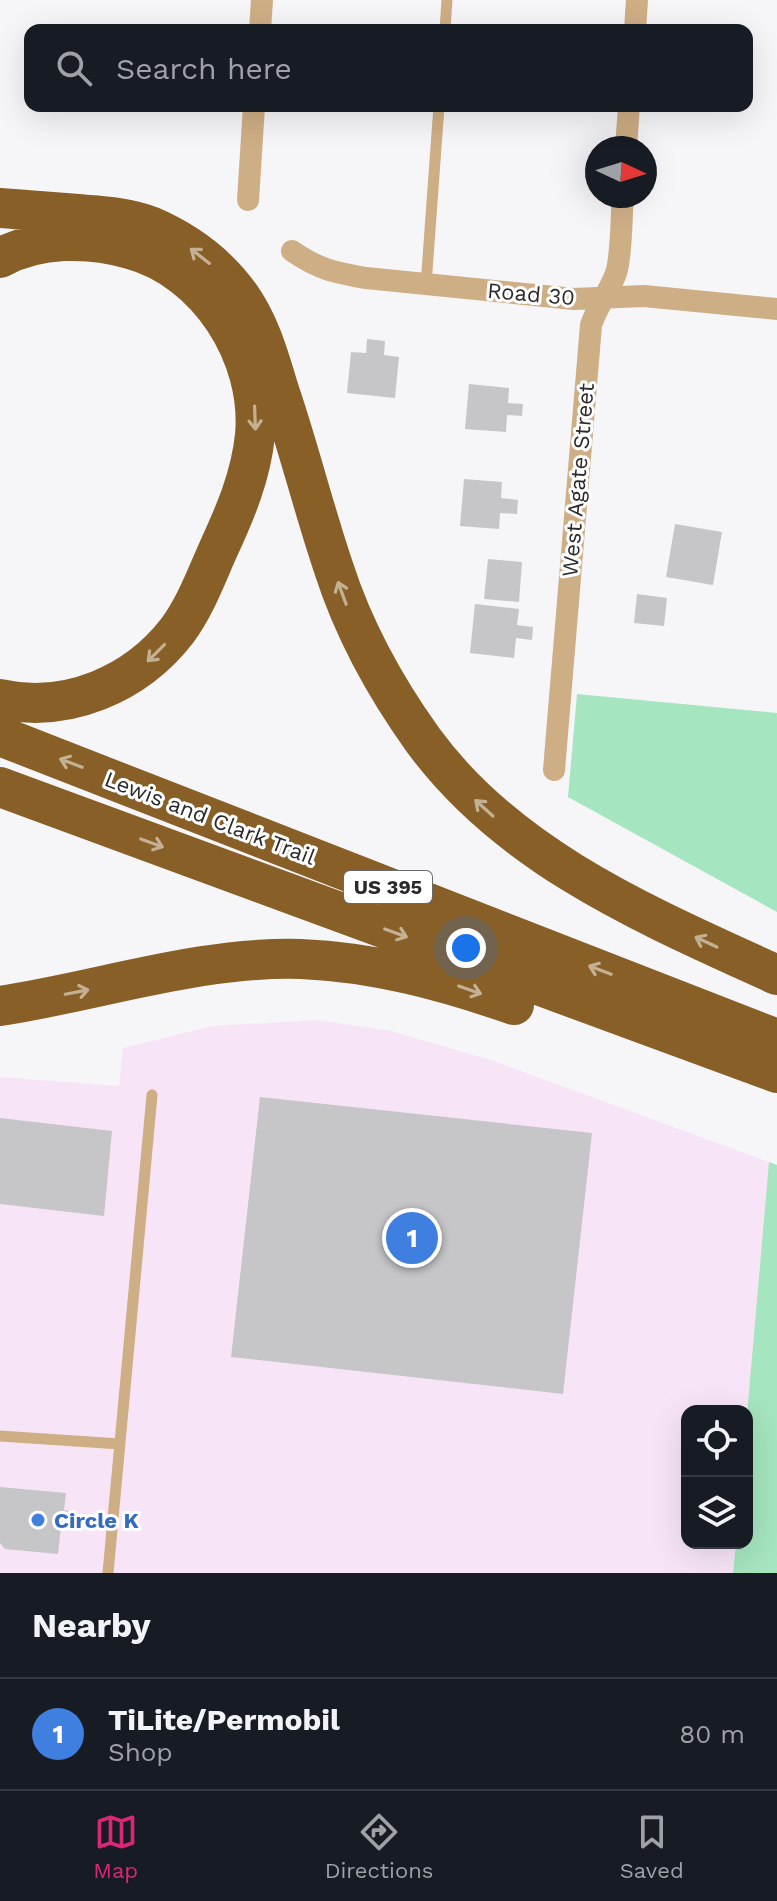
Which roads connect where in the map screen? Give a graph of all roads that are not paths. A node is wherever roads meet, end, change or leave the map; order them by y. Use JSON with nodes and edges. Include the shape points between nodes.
{"nodes":[{"id":1,"x":262,"y":0,"type":"edge"},
{"id":2,"x":447,"y":0,"type":"edge"},
{"id":3,"x":637,"y":0,"type":"edge"},
{"id":4,"x":260,"y":24,"type":"edge"},
{"id":5,"x":445,"y":24,"type":"edge"},
{"id":6,"x":635,"y":24,"type":"edge"},
{"id":7,"x":254,"y":112,"type":"edge"},
{"id":8,"x":439,"y":112,"type":"edge"},
{"id":9,"x":629,"y":112,"type":"edge"},
{"id":10,"x":627,"y":136,"type":"edge"},
{"id":11,"x":248,"y":200,"type":"dead end"},
{"id":12,"x":0,"y":208,"type":"edge"},
{"id":13,"x":622,"y":208,"type":"edge"},
{"id":14,"x":292,"y":251,"type":"dead end"},
{"id":15,"x":0,"y":258,"type":"edge"},
{"id":16,"x":426,"y":285,"type":"junction"},
{"id":17,"x":602,"y":297,"type":"junction"},
{"id":18,"x":777,"y":309,"type":"edge"},
{"id":19,"x":0,"y":699,"type":"edge"},
{"id":20,"x":0,"y":736,"type":"edge"},
{"id":21,"x":554,"y":770,"type":"dead end"},
{"id":22,"x":0,"y":787,"type":"edge"},
{"id":23,"x":777,"y":975,"type":"edge"},
{"id":24,"x":0,"y":1006,"type":"edge"},
{"id":25,"x":777,"y":1039,"type":"edge"},
{"id":26,"x":777,"y":1073,"type":"edge"},
{"id":27,"x":777,"y":1088,"type":"edge"},
{"id":28,"x":152,"y":1095,"type":"dead end"},
{"id":29,"x":0,"y":1436,"type":"edge"},
{"id":30,"x":120,"y":1444,"type":"junction"},
{"id":31,"x":108,"y":1573,"type":"edge"}],
"edges":[{"from":1,"to":4,"type":"street"},
{"from":2,"to":5,"type":"lane"},
{"from":3,"to":6,"type":"street"},
{"from":7,"to":11,"type":"street"},
{"from":8,"to":16,"type":"lane"},
{"from":9,"to":10,"type":"street"},
{"from":23,"to":12,"type":"highway","one_way":true,"via":[[553,861],[508,829],[450,774],[367,652],[334,569],[255,320],[220,272],[173,237],[146,225]]},
{"from":13,"to":17,"type":"street","name":"West Agate Street","via":[[618,269]]},
{"from":14,"to":16,"type":"street","name":"Road 30","via":[[335,273]]},
{"from":15,"to":19,"type":"highway","one_way":true,"via":[[81,240],[141,252],[173,269],[198,288],[237,341],[249,373],[255,433],[235,512],[194,603],[160,651],[140,668],[90,694],[41,702]]},
{"from":16,"to":17,"type":"street","name":"Road 30"},
{"from":17,"to":18,"type":"street","name":"Road 30"},
{"from":17,"to":21,"type":"street","name":"West Agate Street","via":[[591,325]]},
{"from":25,"to":20,"type":"highway","name":"Lewis and Clark Trail","number":"US 395","one_way":true},
{"from":22,"to":26,"type":"highway","name":"Lewis and Clark Trail","number":"US 395","one_way":true},
{"from":24,"to":27,"type":"highway","one_way":true,"via":[[251,961],[340,962],[455,985],[755,1089]]},
{"from":28,"to":30,"type":"lane"},
{"from":29,"to":30,"type":"lane"},
{"from":30,"to":31,"type":"lane"}]}
